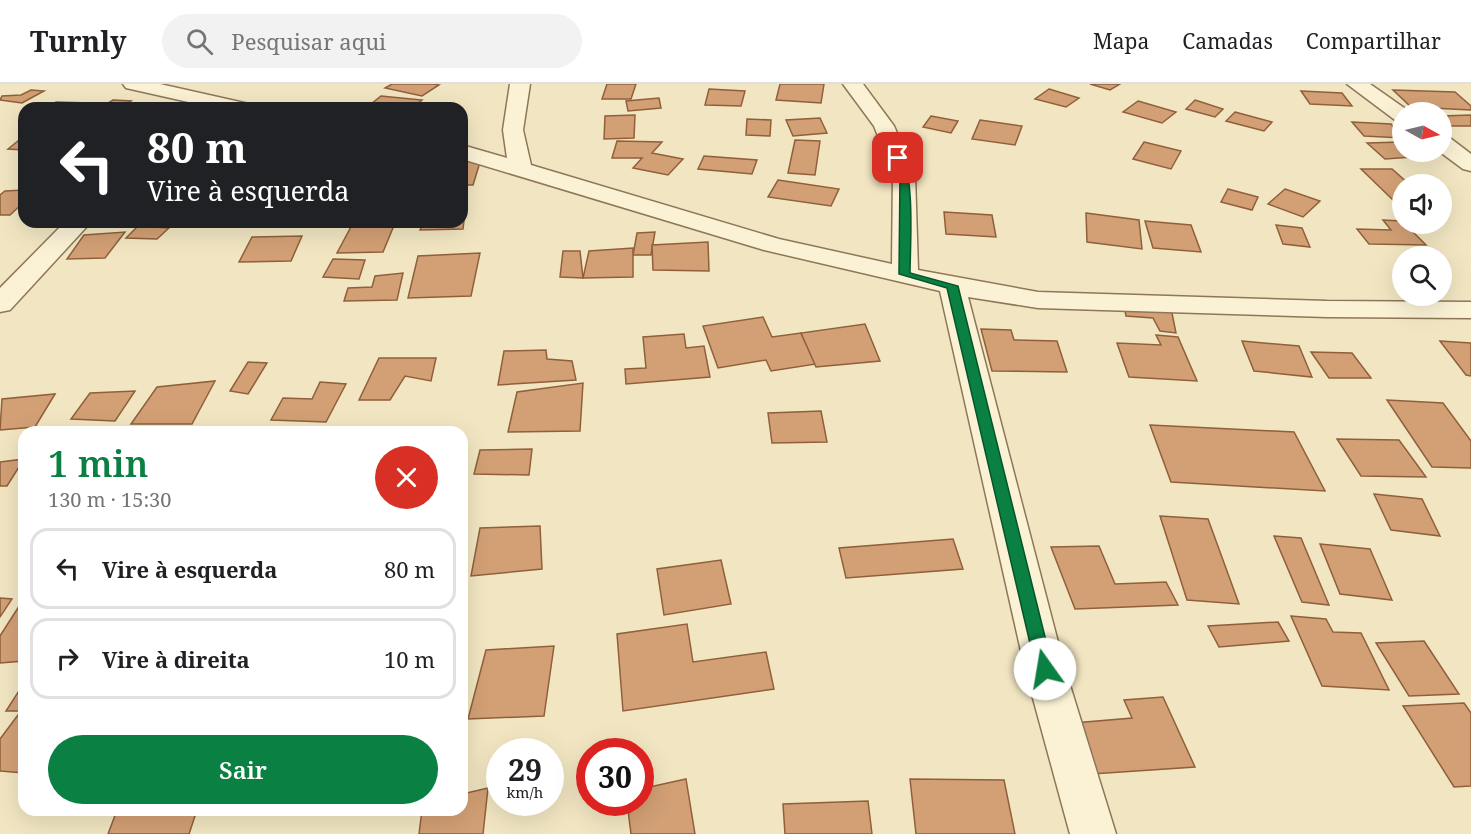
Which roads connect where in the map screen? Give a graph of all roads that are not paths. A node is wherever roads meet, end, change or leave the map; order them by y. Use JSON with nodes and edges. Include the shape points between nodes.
{"nodes":[{"id":1,"x":133,"y":84,"type":"edge"},
{"id":2,"x":520,"y":84,"type":"edge"},
{"id":3,"x":853,"y":84,"type":"edge"},
{"id":4,"x":1357,"y":84,"type":"edge"},
{"id":5,"x":193,"y":102,"type":"edge"},
{"id":6,"x":1392,"y":109,"type":"edge"},
{"id":7,"x":1452,"y":150,"type":"edge"},
{"id":8,"x":468,"y":154,"type":"edge"},
{"id":9,"x":1471,"y":164,"type":"edge"},
{"id":10,"x":520,"y":168,"type":"junction"},
{"id":11,"x":73,"y":228,"type":"edge"},
{"id":12,"x":905,"y":274,"type":"junction"},
{"id":13,"x":952,"y":286,"type":"junction"},
{"id":14,"x":0,"y":304,"type":"edge"},
{"id":15,"x":1471,"y":310,"type":"edge"},
{"id":16,"x":1093,"y":834,"type":"edge"}],
"edges":[{"from":1,"to":5,"type":"street"},
{"from":2,"to":10,"type":"street","via":[[513,130]]},
{"from":3,"to":12,"type":"street","via":[[884,126],[904,174]]},
{"from":4,"to":6,"type":"street"},
{"from":7,"to":9,"type":"street"},
{"from":8,"to":10,"type":"street"},
{"from":10,"to":12,"type":"street","via":[[773,245]]},
{"from":11,"to":14,"type":"street"},
{"from":12,"to":13,"type":"street"},
{"from":13,"to":15,"type":"street","via":[[1038,300]]},
{"from":13,"to":16,"type":"street","via":[[1045,669]]}]}
